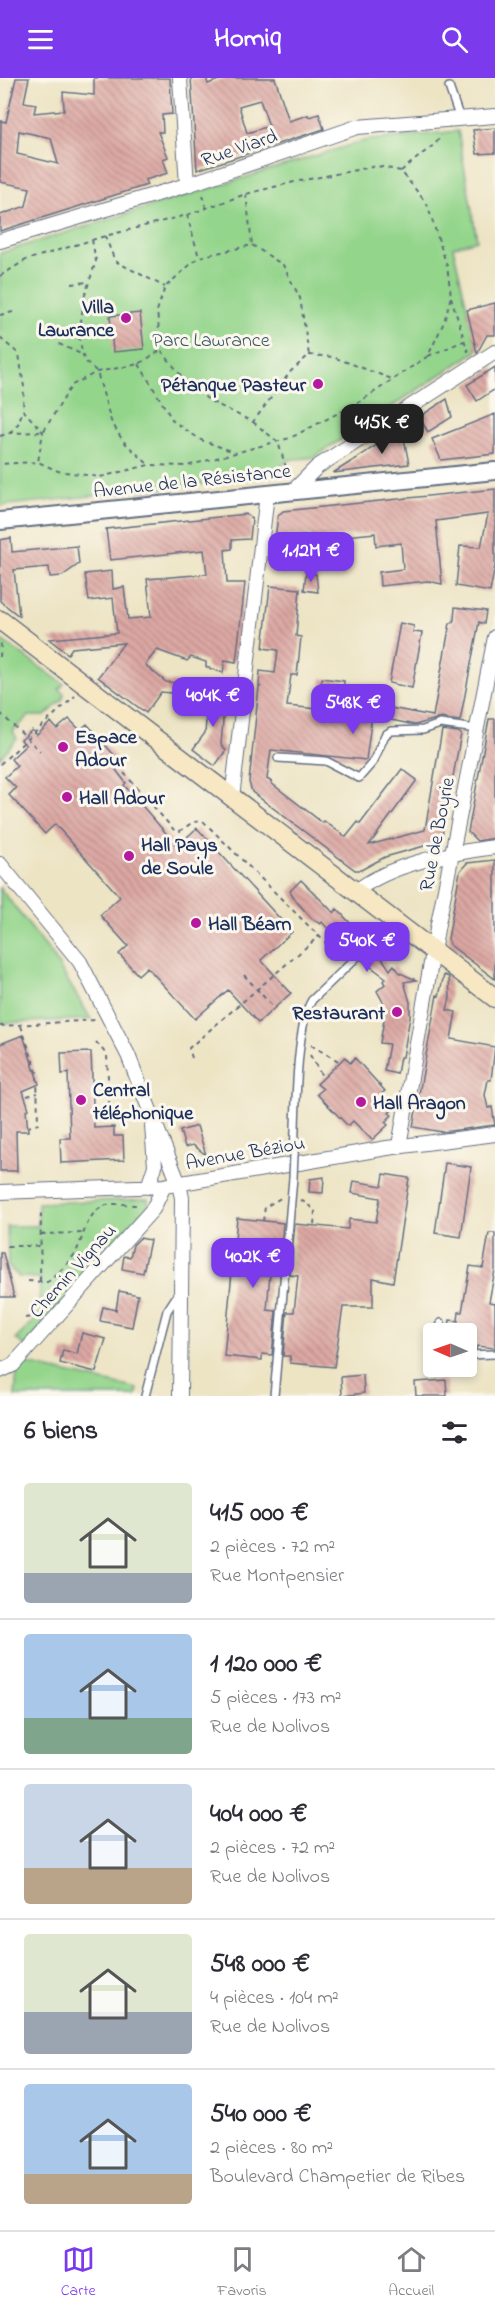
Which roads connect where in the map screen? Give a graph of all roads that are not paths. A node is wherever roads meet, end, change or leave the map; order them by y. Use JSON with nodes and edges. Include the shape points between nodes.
{"nodes":[{"id":1,"x":180,"y":78,"type":"edge"},
{"id":2,"x":449,"y":87,"type":"dead end"},
{"id":3,"x":495,"y":116,"type":"edge"},
{"id":4,"x":455,"y":119,"type":"junction"},
{"id":5,"x":187,"y":185,"type":"junction"},
{"id":6,"x":0,"y":241,"type":"edge"},
{"id":7,"x":495,"y":352,"type":"edge"},
{"id":8,"x":495,"y":471,"type":"edge"},
{"id":9,"x":293,"y":491,"type":"junction"},
{"id":10,"x":267,"y":495,"type":"junction"},
{"id":11,"x":0,"y":521,"type":"edge"},
{"id":12,"x":3,"y":628,"type":"edge"},
{"id":13,"x":495,"y":637,"type":"edge"},
{"id":14,"x":477,"y":729,"type":"junction"},
{"id":15,"x":278,"y":758,"type":"dead end"},
{"id":16,"x":232,"y":798,"type":"junction"},
{"id":17,"x":495,"y":847,"type":"edge"},
{"id":18,"x":453,"y":853,"type":"junction"},
{"id":19,"x":0,"y":864,"type":"edge"},
{"id":20,"x":356,"y":891,"type":"junction"},
{"id":21,"x":394,"y":921,"type":"junction"},
{"id":22,"x":372,"y":943,"type":"dead end"},
{"id":23,"x":434,"y":952,"type":"junction"},
{"id":24,"x":358,"y":956,"type":"dead end"},
{"id":25,"x":495,"y":998,"type":"edge"},
{"id":26,"x":151,"y":1112,"type":"junction"},
{"id":27,"x":495,"y":1134,"type":"edge"},
{"id":28,"x":399,"y":1146,"type":"junction"},
{"id":29,"x":179,"y":1184,"type":"junction"},
{"id":30,"x":164,"y":1186,"type":"junction"},
{"id":31,"x":148,"y":1187,"type":"junction"},
{"id":32,"x":0,"y":1192,"type":"edge"},
{"id":33,"x":180,"y":1289,"type":"junction"},
{"id":34,"x":495,"y":1354,"type":"edge"},
{"id":35,"x":477,"y":1355,"type":"edge"},
{"id":36,"x":0,"y":1371,"type":"edge"},
{"id":37,"x":145,"y":1396,"type":"edge"},
{"id":38,"x":180,"y":1396,"type":"edge"},
{"id":39,"x":274,"y":1396,"type":"edge"}],
"edges":[{"from":1,"to":5,"type":"street"},
{"from":2,"to":4,"type":"lane"},
{"from":3,"to":4,"type":"street","name":"Rue Viard"},
{"from":4,"to":5,"type":"street","name":"Rue Viard","via":[[357,127]]},
{"from":5,"to":6,"type":"street","name":"Rue Viard"},
{"from":7,"to":9,"type":"street","via":[[317,467]]},
{"from":8,"to":9,"type":"street","name":"Avenue de la Résistance"},
{"from":9,"to":10,"type":"street","name":"Avenue de la Résistance"},
{"from":10,"to":11,"type":"street","name":"Avenue de la Résistance"},
{"from":10,"to":16,"type":"street"},
{"from":12,"to":16,"type":"main road"},
{"from":13,"to":14,"type":"street","name":"Rue de Boyrie"},
{"from":14,"to":15,"type":"lane","via":[[440,724],[423,730],[391,731],[359,778],[326,761]]},
{"from":14,"to":18,"type":"street","name":"Rue de Boyrie"},
{"from":16,"to":20,"type":"main road"},
{"from":17,"to":18,"type":"street"},
{"from":18,"to":20,"type":"street","via":[[368,882]]},
{"from":18,"to":23,"type":"street","name":"Rue de Boyrie"},
{"from":19,"to":26,"type":"street","via":[[80,962],[128,1055]]},
{"from":20,"to":21,"type":"main road"},
{"from":21,"to":22,"type":"lane"},
{"from":21,"to":23,"type":"main road"},
{"from":23,"to":25,"type":"main road"},
{"from":23,"to":28,"type":"street","name":"Rue de Boyrie"},
{"from":24,"to":39,"type":"lane","bridge":true,"via":[[312,1000],[301,1039]]},
{"from":26,"to":29,"type":"street"},
{"from":26,"to":31,"type":"street","via":[[155,1166]]},
{"from":27,"to":28,"type":"street","name":"Avenue Béziou"},
{"from":28,"to":29,"type":"street","name":"Avenue Béziou"},
{"from":29,"to":30,"type":"street","name":"Avenue Béziou"},
{"from":29,"to":33,"type":"street"},
{"from":30,"to":31,"type":"street","name":"Avenue Béziou"},
{"from":30,"to":36,"type":"street","name":"Chemin Vignau","via":[[153,1209],[13,1365]]},
{"from":31,"to":32,"type":"street","name":"Avenue Béziou"},
{"from":33,"to":37,"type":"lane","via":[[167,1311]]},
{"from":33,"to":38,"type":"street"},
{"from":34,"to":35,"type":"lane"}]}
